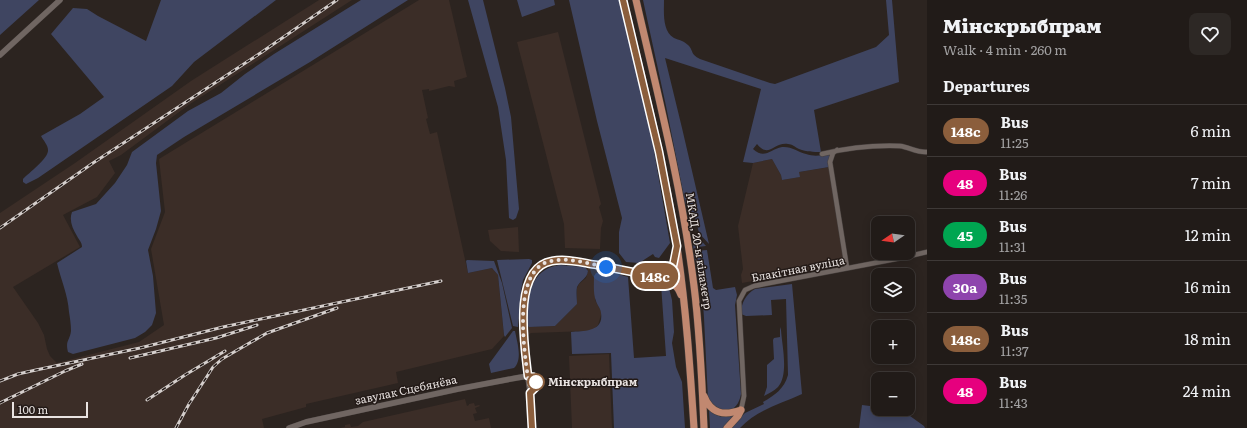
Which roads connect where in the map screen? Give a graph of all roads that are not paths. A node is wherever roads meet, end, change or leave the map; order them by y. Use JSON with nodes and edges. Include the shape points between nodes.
{"nodes":[{"id":1,"x":60,"y":0,"type":"edge"},
{"id":2,"x":623,"y":0,"type":"edge"},
{"id":3,"x":636,"y":0,"type":"edge"},
{"id":4,"x":0,"y":55,"type":"edge"},
{"id":5,"x":837,"y":150,"type":"junction"},
{"id":6,"x":927,"y":152,"type":"edge"},
{"id":7,"x":822,"y":154,"type":"dead end"},
{"id":8,"x":677,"y":246,"type":"junction"},
{"id":9,"x":927,"y":252,"type":"edge"},
{"id":10,"x":847,"y":268,"type":"junction"},
{"id":11,"x":658,"y":277,"type":"junction"},
{"id":12,"x":685,"y":308,"type":"junction"},
{"id":13,"x":528,"y":376,"type":"junction"},
{"id":14,"x":702,"y":391,"type":"junction"},
{"id":15,"x":741,"y":410,"type":"junction"},
{"id":16,"x":289,"y":428,"type":"edge"},
{"id":17,"x":532,"y":428,"type":"edge"},
{"id":18,"x":694,"y":428,"type":"edge"},
{"id":19,"x":704,"y":428,"type":"edge"},
{"id":20,"x":727,"y":428,"type":"edge"}],
"edges":[{"from":1,"to":4,"type":"street"},
{"from":2,"to":8,"type":"highway","name":"МКАД, 20-ы кіламетр","via":[[662,167]]},
{"from":3,"to":14,"type":"highway","name":"МКАД, 20-ы кіламетр","via":[[686,234],[699,332]]},
{"from":5,"to":6,"type":"street","via":[[902,146],[914,151]]},
{"from":5,"to":7,"type":"street"},
{"from":5,"to":10,"type":"street","via":[[830,162]]},
{"from":8,"to":11,"type":"highway","via":[[672,268]]},
{"from":8,"to":12,"type":"highway","name":"МКАД, 20-ы кіламетр"},
{"from":9,"to":10,"type":"street","name":"Блакітная вуліца"},
{"from":10,"to":15,"type":"street","name":"Блакітная вуліца","via":[[754,286],[741,295],[739,301],[744,396]]},
{"from":11,"to":12,"type":"highway","via":[[674,283]]},
{"from":11,"to":13,"type":"street","via":[[575,261],[551,261],[542,264],[530,279],[524,304],[523,332]]},
{"from":12,"to":18,"type":"highway","name":"МКАД, 20-ы кіламетр"},
{"from":13,"to":16,"type":"street","name":"завулак Сцебянёва","via":[[405,400]]},
{"from":13,"to":17,"type":"street"},
{"from":14,"to":15,"type":"highway","via":[[709,406],[718,412],[728,414]]},
{"from":14,"to":19,"type":"highway","name":"МКАД, 20-ы кіламетр"},
{"from":15,"to":20,"type":"highway"}]}
